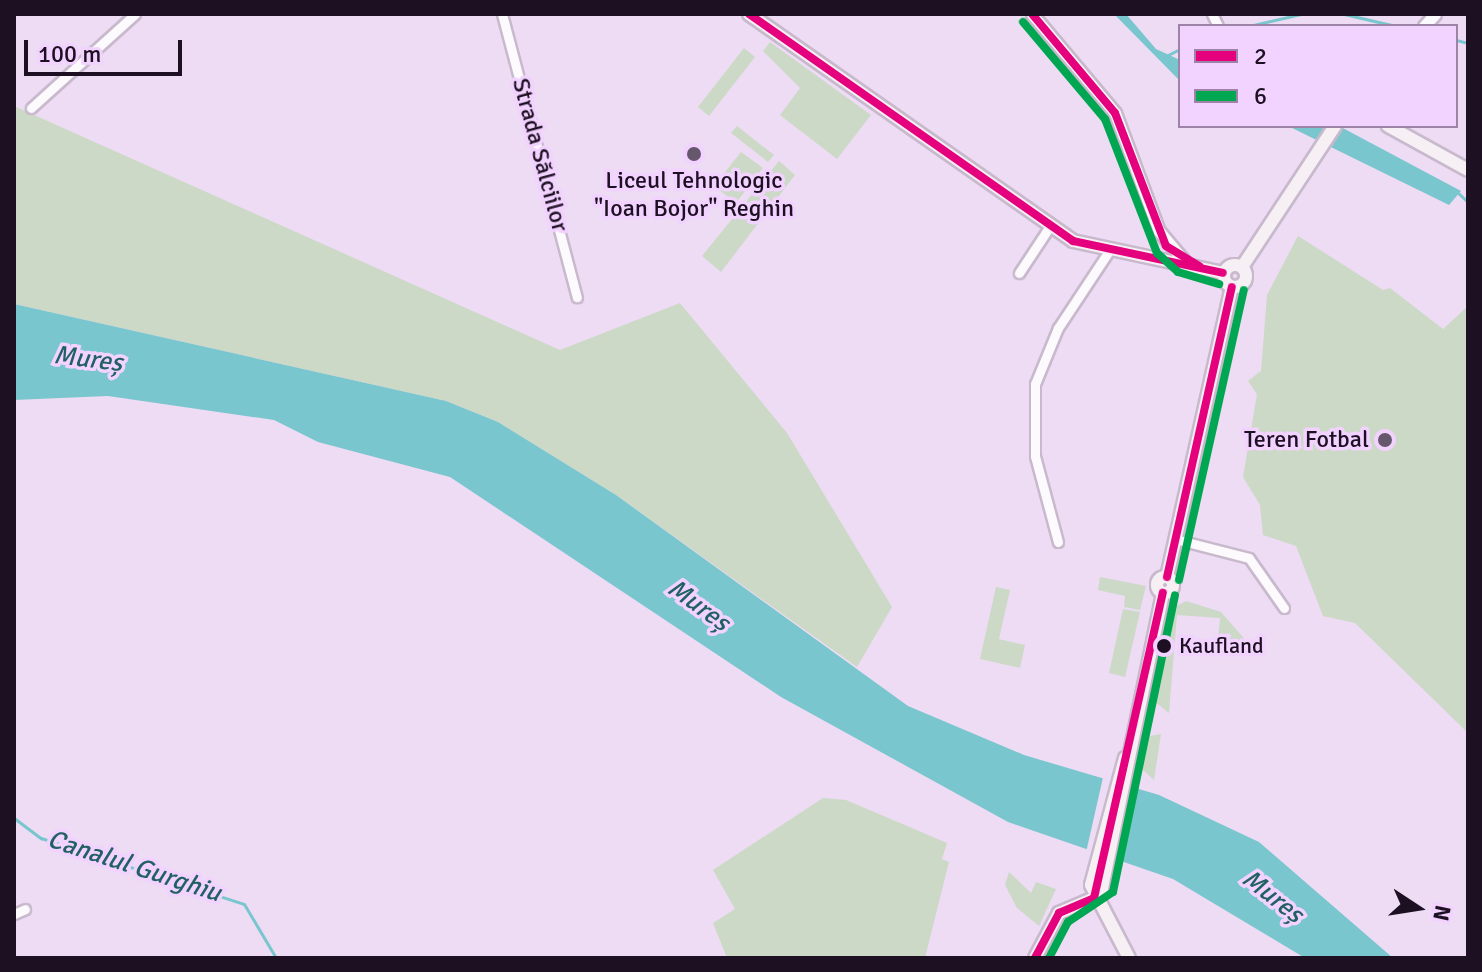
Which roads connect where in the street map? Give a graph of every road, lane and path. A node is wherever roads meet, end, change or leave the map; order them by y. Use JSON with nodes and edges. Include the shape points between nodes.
{"nodes":[{"id":1,"x":135,"y":14,"type":"edge"},
{"id":2,"x":502,"y":14,"type":"edge"},
{"id":3,"x":749,"y":14,"type":"edge"},
{"id":4,"x":1032,"y":14,"type":"edge"},
{"id":5,"x":31,"y":108,"type":"dead end"},
{"id":6,"x":1334,"y":128,"type":"edge"},
{"id":7,"x":1392,"y":128,"type":"edge"},
{"id":8,"x":1465,"y":170,"type":"edge"},
{"id":9,"x":1050,"y":226,"type":"junction"},
{"id":10,"x":1109,"y":251,"type":"junction"},
{"id":11,"x":1184,"y":261,"type":"junction"},
{"id":12,"x":1242,"y":267,"type":"junction"},
{"id":13,"x":1019,"y":273,"type":"dead end"},
{"id":14,"x":1223,"y":273,"type":"junction"},
{"id":15,"x":1232,"y":287,"type":"junction"},
{"id":16,"x":577,"y":297,"type":"dead end"},
{"id":17,"x":1175,"y":539,"type":"junction"},
{"id":18,"x":1058,"y":542,"type":"dead end"},
{"id":19,"x":1284,"y":608,"type":"dead end"},
{"id":20,"x":1096,"y":890,"type":"junction"},
{"id":21,"x":25,"y":909,"type":"dead end"},
{"id":22,"x":14,"y":914,"type":"edge"},
{"id":23,"x":1035,"y":958,"type":"edge"},
{"id":24,"x":1129,"y":958,"type":"edge"}],
"edges":[{"from":1,"to":5,"type":"street"},
{"from":2,"to":16,"type":"street","name":"Strada Sălciilor"},
{"from":3,"to":9,"type":"main road"},
{"from":4,"to":11,"type":"street","via":[[1115,113],[1159,231]]},
{"from":6,"to":12,"type":"main road"},
{"from":7,"to":8,"type":"main road"},
{"from":9,"to":10,"type":"main road"},
{"from":9,"to":13,"type":"street"},
{"from":10,"to":11,"type":"main road"},
{"from":10,"to":18,"type":"street","via":[[1058,328],[1035,384],[1035,456]]},
{"from":11,"to":14,"type":"main road"},
{"from":12,"to":14,"type":"main road","via":[[1232,265]]},
{"from":12,"to":15,"type":"main road","via":[[1245,280]]},
{"from":14,"to":15,"type":"main road"},
{"from":15,"to":17,"type":"main road"},
{"from":17,"to":19,"type":"street","via":[[1249,558]]},
{"from":17,"to":20,"type":"main road","via":[[1167,577],[1173,587],[1163,593]]},
{"from":20,"to":23,"type":"main road","via":[[1059,913]]},
{"from":20,"to":24,"type":"main road"},
{"from":21,"to":22,"type":"street"}]}
